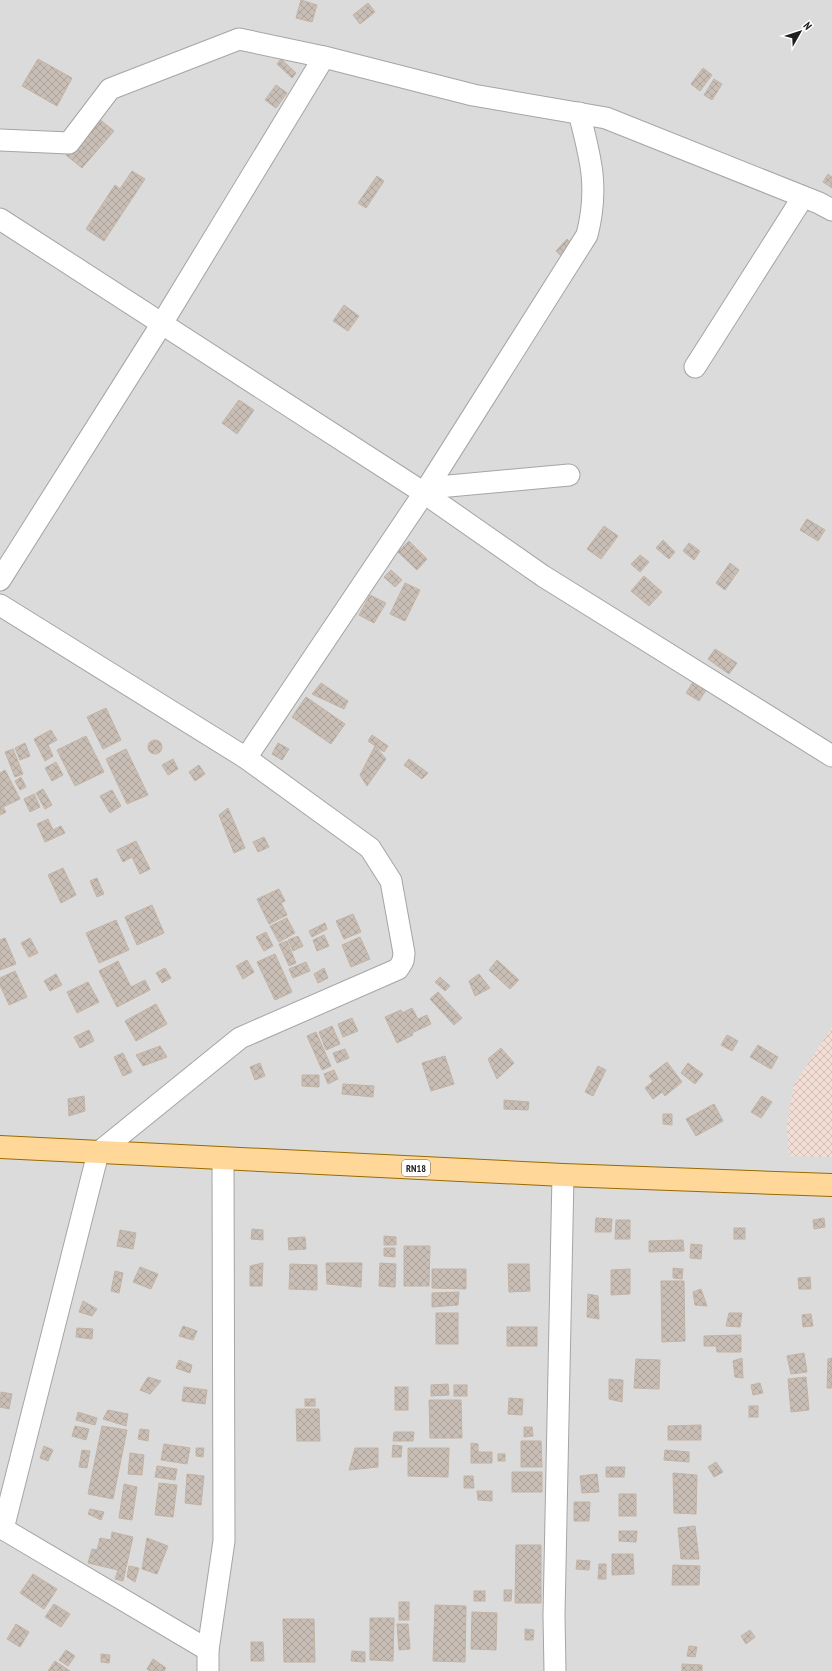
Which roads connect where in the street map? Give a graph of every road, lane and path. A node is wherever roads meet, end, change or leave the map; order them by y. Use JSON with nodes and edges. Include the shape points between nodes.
{"nodes":[{"id":1,"x":324,"y":57,"type":"junction"},
{"id":2,"x":579,"y":113,"type":"junction"},
{"id":3,"x":0,"y":140,"type":"edge"},
{"id":4,"x":803,"y":197,"type":"junction"},
{"id":5,"x":832,"y":210,"type":"edge"},
{"id":6,"x":0,"y":219,"type":"edge"},
{"id":7,"x":161,"y":325,"type":"junction"},
{"id":8,"x":696,"y":367,"type":"dead end"},
{"id":9,"x":569,"y":475,"type":"dead end"},
{"id":10,"x":424,"y":493,"type":"junction"},
{"id":11,"x":0,"y":580,"type":"edge"},
{"id":12,"x":0,"y":604,"type":"edge"},
{"id":13,"x":832,"y":756,"type":"edge"},
{"id":14,"x":246,"y":758,"type":"junction"},
{"id":15,"x":0,"y":1147,"type":"edge"},
{"id":16,"x":98,"y":1153,"type":"junction"},
{"id":17,"x":223,"y":1158,"type":"junction"},
{"id":18,"x":564,"y":1175,"type":"junction"},
{"id":19,"x":832,"y":1184,"type":"edge"},
{"id":20,"x":1,"y":1528,"type":"edge"},
{"id":21,"x":208,"y":1650,"type":"junction"},
{"id":22,"x":208,"y":1671,"type":"edge"},
{"id":23,"x":555,"y":1671,"type":"edge"}],
"edges":[{"from":1,"to":2,"type":"street","via":[[473,95]]},
{"from":1,"to":3,"type":"street","via":[[239,39],[110,88],[69,143]]},
{"from":1,"to":7,"type":"street"},
{"from":2,"to":4,"type":"street","via":[[606,118]]},
{"from":2,"to":10,"type":"street","via":[[590,155],[594,191],[587,235]]},
{"from":4,"to":5,"type":"street"},
{"from":4,"to":8,"type":"street"},
{"from":6,"to":7,"type":"street"},
{"from":7,"to":10,"type":"street"},
{"from":7,"to":11,"type":"street"},
{"from":9,"to":10,"type":"street","via":[[438,486]]},
{"from":10,"to":13,"type":"street","via":[[543,576]]},
{"from":10,"to":14,"type":"street"},
{"from":12,"to":14,"type":"street"},
{"from":14,"to":16,"type":"street","via":[[370,848],[391,881],[404,954],[403,961],[398,969],[240,1038]]},
{"from":15,"to":16,"type":"main road","number":"RN18"},
{"from":16,"to":17,"type":"main road","number":"RN18"},
{"from":16,"to":20,"type":"street"},
{"from":17,"to":18,"type":"main road","number":"RN18"},
{"from":17,"to":21,"type":"street","via":[[224,1541]]},
{"from":18,"to":19,"type":"main road","number":"RN18"},
{"from":18,"to":23,"type":"street","via":[[554,1607]]},
{"from":20,"to":21,"type":"street"},
{"from":21,"to":22,"type":"street"}]}
